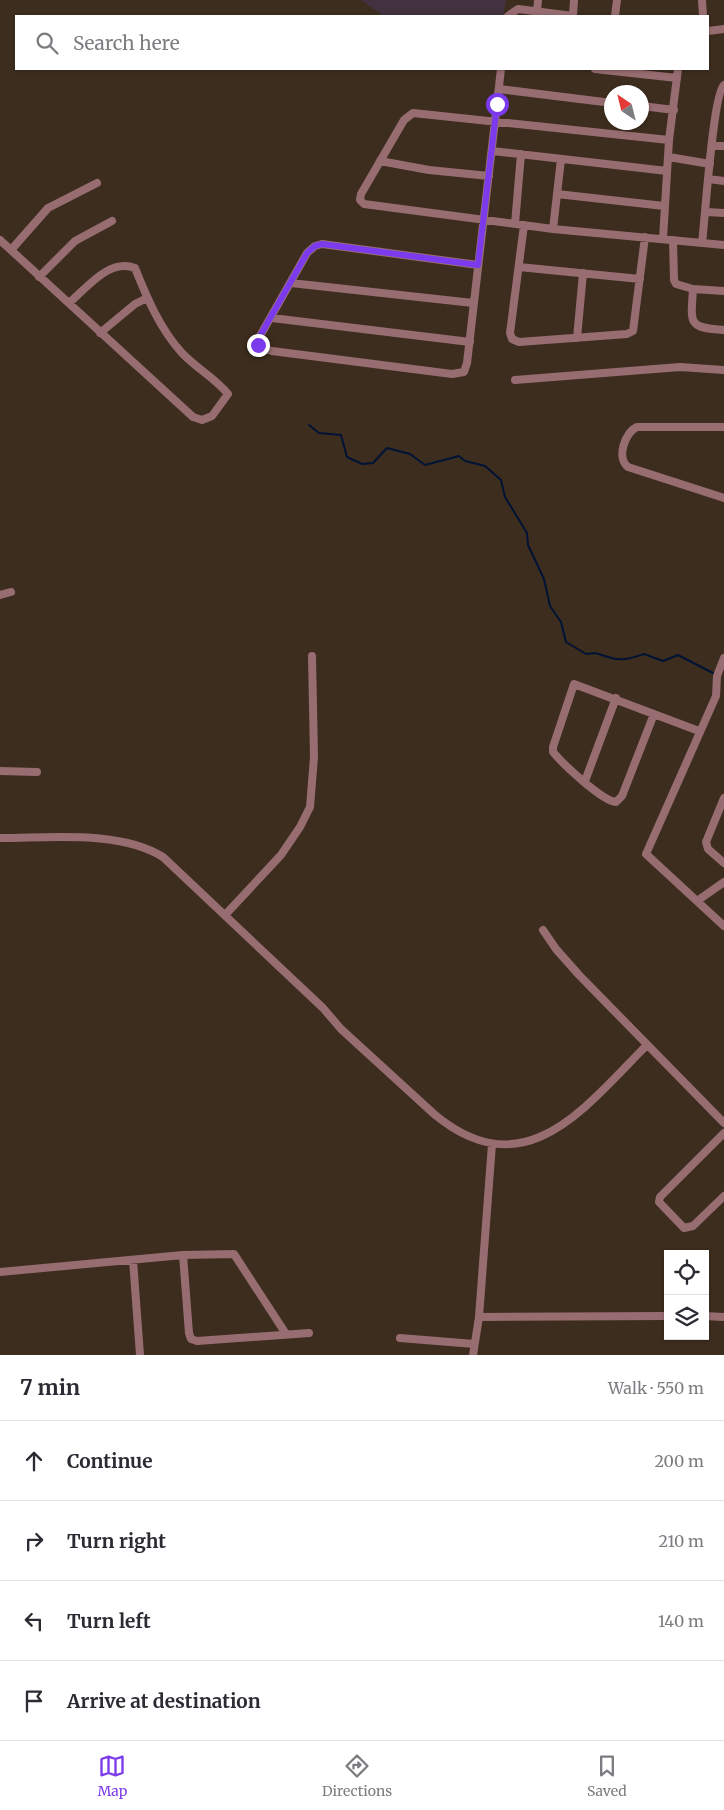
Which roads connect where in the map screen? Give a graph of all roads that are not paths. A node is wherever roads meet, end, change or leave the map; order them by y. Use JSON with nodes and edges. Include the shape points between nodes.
{"nodes":[{"id":1,"x":538,"y":0,"type":"edge"},
{"id":2,"x":574,"y":0,"type":"edge"},
{"id":3,"x":617,"y":0,"type":"edge"},
{"id":4,"x":702,"y":0,"type":"edge"},
{"id":5,"x":536,"y":12,"type":"junction"},
{"id":6,"x":509,"y":15,"type":"edge"},
{"id":7,"x":564,"y":15,"type":"edge"},
{"id":8,"x":573,"y":15,"type":"edge"},
{"id":9,"x":615,"y":15,"type":"edge"},
{"id":10,"x":703,"y":15,"type":"edge"},
{"id":11,"x":724,"y":29,"type":"edge"},
{"id":12,"x":709,"y":31,"type":"edge"},
{"id":13,"x":501,"y":70,"type":"edge"},
{"id":14,"x":604,"y":70,"type":"edge"},
{"id":15,"x":678,"y":70,"type":"edge"},
{"id":16,"x":677,"y":78,"type":"junction"},
{"id":17,"x":724,"y":85,"type":"edge"},
{"id":18,"x":499,"y":89,"type":"junction"},
{"id":19,"x":604,"y":102,"type":"edge"},
{"id":20,"x":649,"y":107,"type":"edge"},
{"id":21,"x":674,"y":110,"type":"junction"},
{"id":22,"x":720,"y":113,"type":"edge"},
{"id":23,"x":495,"y":120,"type":"junction"},
{"id":24,"x":670,"y":140,"type":"junction"},
{"id":25,"x":713,"y":146,"type":"junction"},
{"id":26,"x":724,"y":146,"type":"edge"},
{"id":27,"x":492,"y":151,"type":"junction"},
{"id":28,"x":521,"y":154,"type":"junction"},
{"id":29,"x":669,"y":157,"type":"junction"},
{"id":30,"x":561,"y":159,"type":"junction"},
{"id":31,"x":380,"y":161,"type":"junction"},
{"id":32,"x":710,"y":164,"type":"junction"},
{"id":33,"x":667,"y":171,"type":"junction"},
{"id":34,"x":489,"y":176,"type":"junction"},
{"id":35,"x":708,"y":179,"type":"junction"},
{"id":36,"x":724,"y":180,"type":"edge"},
{"id":37,"x":97,"y":183,"type":"dead end"},
{"id":38,"x":557,"y":194,"type":"junction"},
{"id":39,"x":664,"y":206,"type":"junction"},
{"id":40,"x":707,"y":212,"type":"junction"},
{"id":41,"x":724,"y":213,"type":"edge"},
{"id":42,"x":484,"y":220,"type":"junction"},
{"id":43,"x":112,"y":221,"type":"dead end"},
{"id":44,"x":515,"y":224,"type":"junction"},
{"id":45,"x":524,"y":225,"type":"junction"},
{"id":46,"x":554,"y":229,"type":"junction"},
{"id":47,"x":645,"y":237,"type":"junction"},
{"id":48,"x":663,"y":238,"type":"junction"},
{"id":49,"x":0,"y":240,"type":"edge"},
{"id":50,"x":673,"y":240,"type":"junction"},
{"id":51,"x":702,"y":243,"type":"junction"},
{"id":52,"x":724,"y":245,"type":"edge"},
{"id":53,"x":12,"y":250,"type":"junction"},
{"id":54,"x":478,"y":265,"type":"junction"},
{"id":55,"x":519,"y":267,"type":"junction"},
{"id":56,"x":583,"y":274,"type":"junction"},
{"id":57,"x":39,"y":277,"type":"junction"},
{"id":58,"x":640,"y":279,"type":"junction"},
{"id":59,"x":291,"y":283,"type":"junction"},
{"id":60,"x":693,"y":289,"type":"junction"},
{"id":61,"x":724,"y":290,"type":"edge"},
{"id":62,"x":146,"y":298,"type":"junction"},
{"id":63,"x":69,"y":303,"type":"junction"},
{"id":64,"x":473,"y":303,"type":"junction"},
{"id":65,"x":272,"y":318,"type":"junction"},
{"id":66,"x":724,"y":330,"type":"edge"},
{"id":67,"x":100,"y":332,"type":"junction"},
{"id":68,"x":577,"y":338,"type":"junction"},
{"id":69,"x":470,"y":342,"type":"junction"},
{"id":70,"x":724,"y":370,"type":"edge"},
{"id":71,"x":515,"y":380,"type":"dead end"},
{"id":72,"x":724,"y":427,"type":"edge"},
{"id":73,"x":724,"y":498,"type":"edge"},
{"id":74,"x":12,"y":592,"type":"dead end"},
{"id":75,"x":0,"y":595,"type":"edge"},
{"id":76,"x":312,"y":656,"type":"dead end"},
{"id":77,"x":724,"y":658,"type":"edge"},
{"id":78,"x":716,"y":696,"type":"junction"},
{"id":79,"x":616,"y":698,"type":"junction"},
{"id":80,"x":724,"y":700,"type":"edge"},
{"id":81,"x":654,"y":714,"type":"junction"},
{"id":82,"x":699,"y":731,"type":"junction"},
{"id":83,"x":0,"y":771,"type":"edge"},
{"id":84,"x":37,"y":772,"type":"dead end"},
{"id":85,"x":585,"y":781,"type":"junction"},
{"id":86,"x":724,"y":798,"type":"edge"},
{"id":87,"x":0,"y":838,"type":"edge"},
{"id":88,"x":724,"y":863,"type":"edge"},
{"id":89,"x":724,"y":882,"type":"edge"},
{"id":90,"x":697,"y":901,"type":"junction"},
{"id":91,"x":226,"y":914,"type":"junction"},
{"id":92,"x":724,"y":926,"type":"edge"},
{"id":93,"x":543,"y":930,"type":"dead end"},
{"id":94,"x":647,"y":1044,"type":"junction"},
{"id":95,"x":724,"y":1123,"type":"edge"},
{"id":96,"x":724,"y":1133,"type":"edge"},
{"id":97,"x":492,"y":1144,"type":"junction"},
{"id":98,"x":724,"y":1196,"type":"edge"},
{"id":99,"x":183,"y":1256,"type":"junction"},
{"id":100,"x":133,"y":1260,"type":"junction"},
{"id":101,"x":0,"y":1272,"type":"edge"},
{"id":102,"x":664,"y":1316,"type":"edge"},
{"id":103,"x":709,"y":1316,"type":"edge"},
{"id":104,"x":479,"y":1317,"type":"junction"},
{"id":105,"x":724,"y":1317,"type":"edge"},
{"id":106,"x":309,"y":1333,"type":"dead end"},
{"id":107,"x":286,"y":1334,"type":"junction"},
{"id":108,"x":400,"y":1338,"type":"dead end"},
{"id":109,"x":474,"y":1344,"type":"junction"},
{"id":110,"x":140,"y":1355,"type":"edge"},
{"id":111,"x":473,"y":1355,"type":"edge"}],
"edges":[{"from":1,"to":5,"type":"street"},
{"from":2,"to":8,"type":"street"},
{"from":3,"to":9,"type":"street"},
{"from":4,"to":10,"type":"street"},
{"from":5,"to":6,"type":"street","via":[[518,9]]},
{"from":5,"to":7,"type":"street"},
{"from":11,"to":12,"type":"street"},
{"from":13,"to":18,"type":"street"},
{"from":14,"to":16,"type":"street"},
{"from":15,"to":16,"type":"street"},
{"from":16,"to":21,"type":"street"},
{"from":17,"to":22,"type":"street","via":[[720,88]]},
{"from":18,"to":19,"type":"street"},
{"from":18,"to":23,"type":"street"},
{"from":20,"to":21,"type":"street"},
{"from":21,"to":24,"type":"street"},
{"from":22,"to":25,"type":"street"},
{"from":23,"to":24,"type":"street"},
{"from":23,"to":27,"type":"street"},
{"from":23,"to":31,"type":"street","via":[[413,113],[404,120]]},
{"from":24,"to":29,"type":"street"},
{"from":25,"to":26,"type":"street"},
{"from":25,"to":32,"type":"street"},
{"from":27,"to":28,"type":"street"},
{"from":27,"to":34,"type":"street"},
{"from":28,"to":30,"type":"street"},
{"from":28,"to":44,"type":"street"},
{"from":29,"to":32,"type":"street"},
{"from":29,"to":33,"type":"street"},
{"from":30,"to":33,"type":"street"},
{"from":30,"to":38,"type":"street"},
{"from":31,"to":34,"type":"street"},
{"from":31,"to":42,"type":"street","via":[[361,194],[360,200],[364,204]]},
{"from":32,"to":35,"type":"street"},
{"from":33,"to":39,"type":"street"},
{"from":34,"to":42,"type":"street"},
{"from":35,"to":36,"type":"street"},
{"from":35,"to":40,"type":"street"},
{"from":37,"to":53,"type":"street","via":[[48,208]]},
{"from":38,"to":39,"type":"street"},
{"from":38,"to":46,"type":"street"},
{"from":39,"to":48,"type":"street"},
{"from":40,"to":41,"type":"street"},
{"from":40,"to":51,"type":"street"},
{"from":42,"to":44,"type":"street"},
{"from":42,"to":54,"type":"street"},
{"from":43,"to":57,"type":"street","via":[[75,241]]},
{"from":44,"to":45,"type":"street"},
{"from":45,"to":46,"type":"street"},
{"from":45,"to":55,"type":"street"},
{"from":46,"to":47,"type":"street"},
{"from":47,"to":48,"type":"street"},
{"from":47,"to":58,"type":"street"},
{"from":48,"to":50,"type":"street"},
{"from":49,"to":53,"type":"street"},
{"from":50,"to":51,"type":"street"},
{"from":50,"to":60,"type":"street","via":[[674,280],[680,287]]},
{"from":51,"to":52,"type":"street"},
{"from":53,"to":57,"type":"street"},
{"from":54,"to":59,"type":"street","via":[[318,244],[307,253]]},
{"from":54,"to":64,"type":"street"},
{"from":55,"to":56,"type":"street"},
{"from":55,"to":68,"type":"street","via":[[510,333],[512,340]]},
{"from":56,"to":58,"type":"street"},
{"from":56,"to":68,"type":"street"},
{"from":57,"to":63,"type":"street"},
{"from":58,"to":68,"type":"street","via":[[633,331]]},
{"from":59,"to":64,"type":"street"},
{"from":59,"to":65,"type":"street"},
{"from":60,"to":61,"type":"street"},
{"from":60,"to":66,"type":"street","via":[[693,321],[696,326]]},
{"from":62,"to":63,"type":"street","via":[[135,268],[127,265],[104,272]]},
{"from":62,"to":67,"type":"street"},
{"from":62,"to":67,"type":"street","via":[[182,354],[228,394],[212,416],[202,420],[193,416]]},
{"from":63,"to":67,"type":"street"},
{"from":64,"to":69,"type":"street"},
{"from":65,"to":69,"type":"street"},
{"from":65,"to":69,"type":"street","via":[[258,342],[266,350],[452,374],[461,374],[466,369]]},
{"from":70,"to":71,"type":"street","via":[[680,367]]},
{"from":72,"to":73,"type":"street","via":[[637,427],[631,431],[622,460],[628,467]]},
{"from":74,"to":75,"type":"street"},
{"from":76,"to":91,"type":"street","via":[[314,757],[310,808],[281,855]]},
{"from":77,"to":78,"type":"street","via":[[717,676]]},
{"from":78,"to":80,"type":"street"},
{"from":78,"to":82,"type":"street"},
{"from":79,"to":81,"type":"street"},
{"from":79,"to":85,"type":"street"},
{"from":79,"to":85,"type":"street","via":[[574,684],[553,747],[557,756]]},
{"from":81,"to":82,"type":"street"},
{"from":81,"to":85,"type":"street","via":[[620,799],[612,802]]},
{"from":82,"to":90,"type":"street","via":[[646,854]]},
{"from":83,"to":84,"type":"street"},
{"from":86,"to":88,"type":"street","via":[[706,842]]},
{"from":87,"to":91,"type":"street","via":[[103,839],[154,851]]},
{"from":89,"to":90,"type":"street"},
{"from":90,"to":92,"type":"street"},
{"from":91,"to":97,"type":"street","via":[[434,1114],[463,1134]]},
{"from":93,"to":94,"type":"street","via":[[562,956]]},
{"from":94,"to":95,"type":"street"},
{"from":94,"to":97,"type":"street","via":[[594,1098],[552,1133],[522,1142]]},
{"from":96,"to":98,"type":"street","via":[[660,1197],[659,1202],[688,1229]]},
{"from":97,"to":104,"type":"street"},
{"from":99,"to":100,"type":"street"},
{"from":99,"to":107,"type":"street","via":[[234,1254]]},
{"from":99,"to":107,"type":"street","via":[[192,1339]]},
{"from":100,"to":101,"type":"street"},
{"from":100,"to":110,"type":"street"},
{"from":102,"to":104,"type":"street"},
{"from":103,"to":105,"type":"street"},
{"from":104,"to":109,"type":"street"},
{"from":106,"to":107,"type":"street"},
{"from":108,"to":109,"type":"street"},
{"from":109,"to":111,"type":"street"}]}
